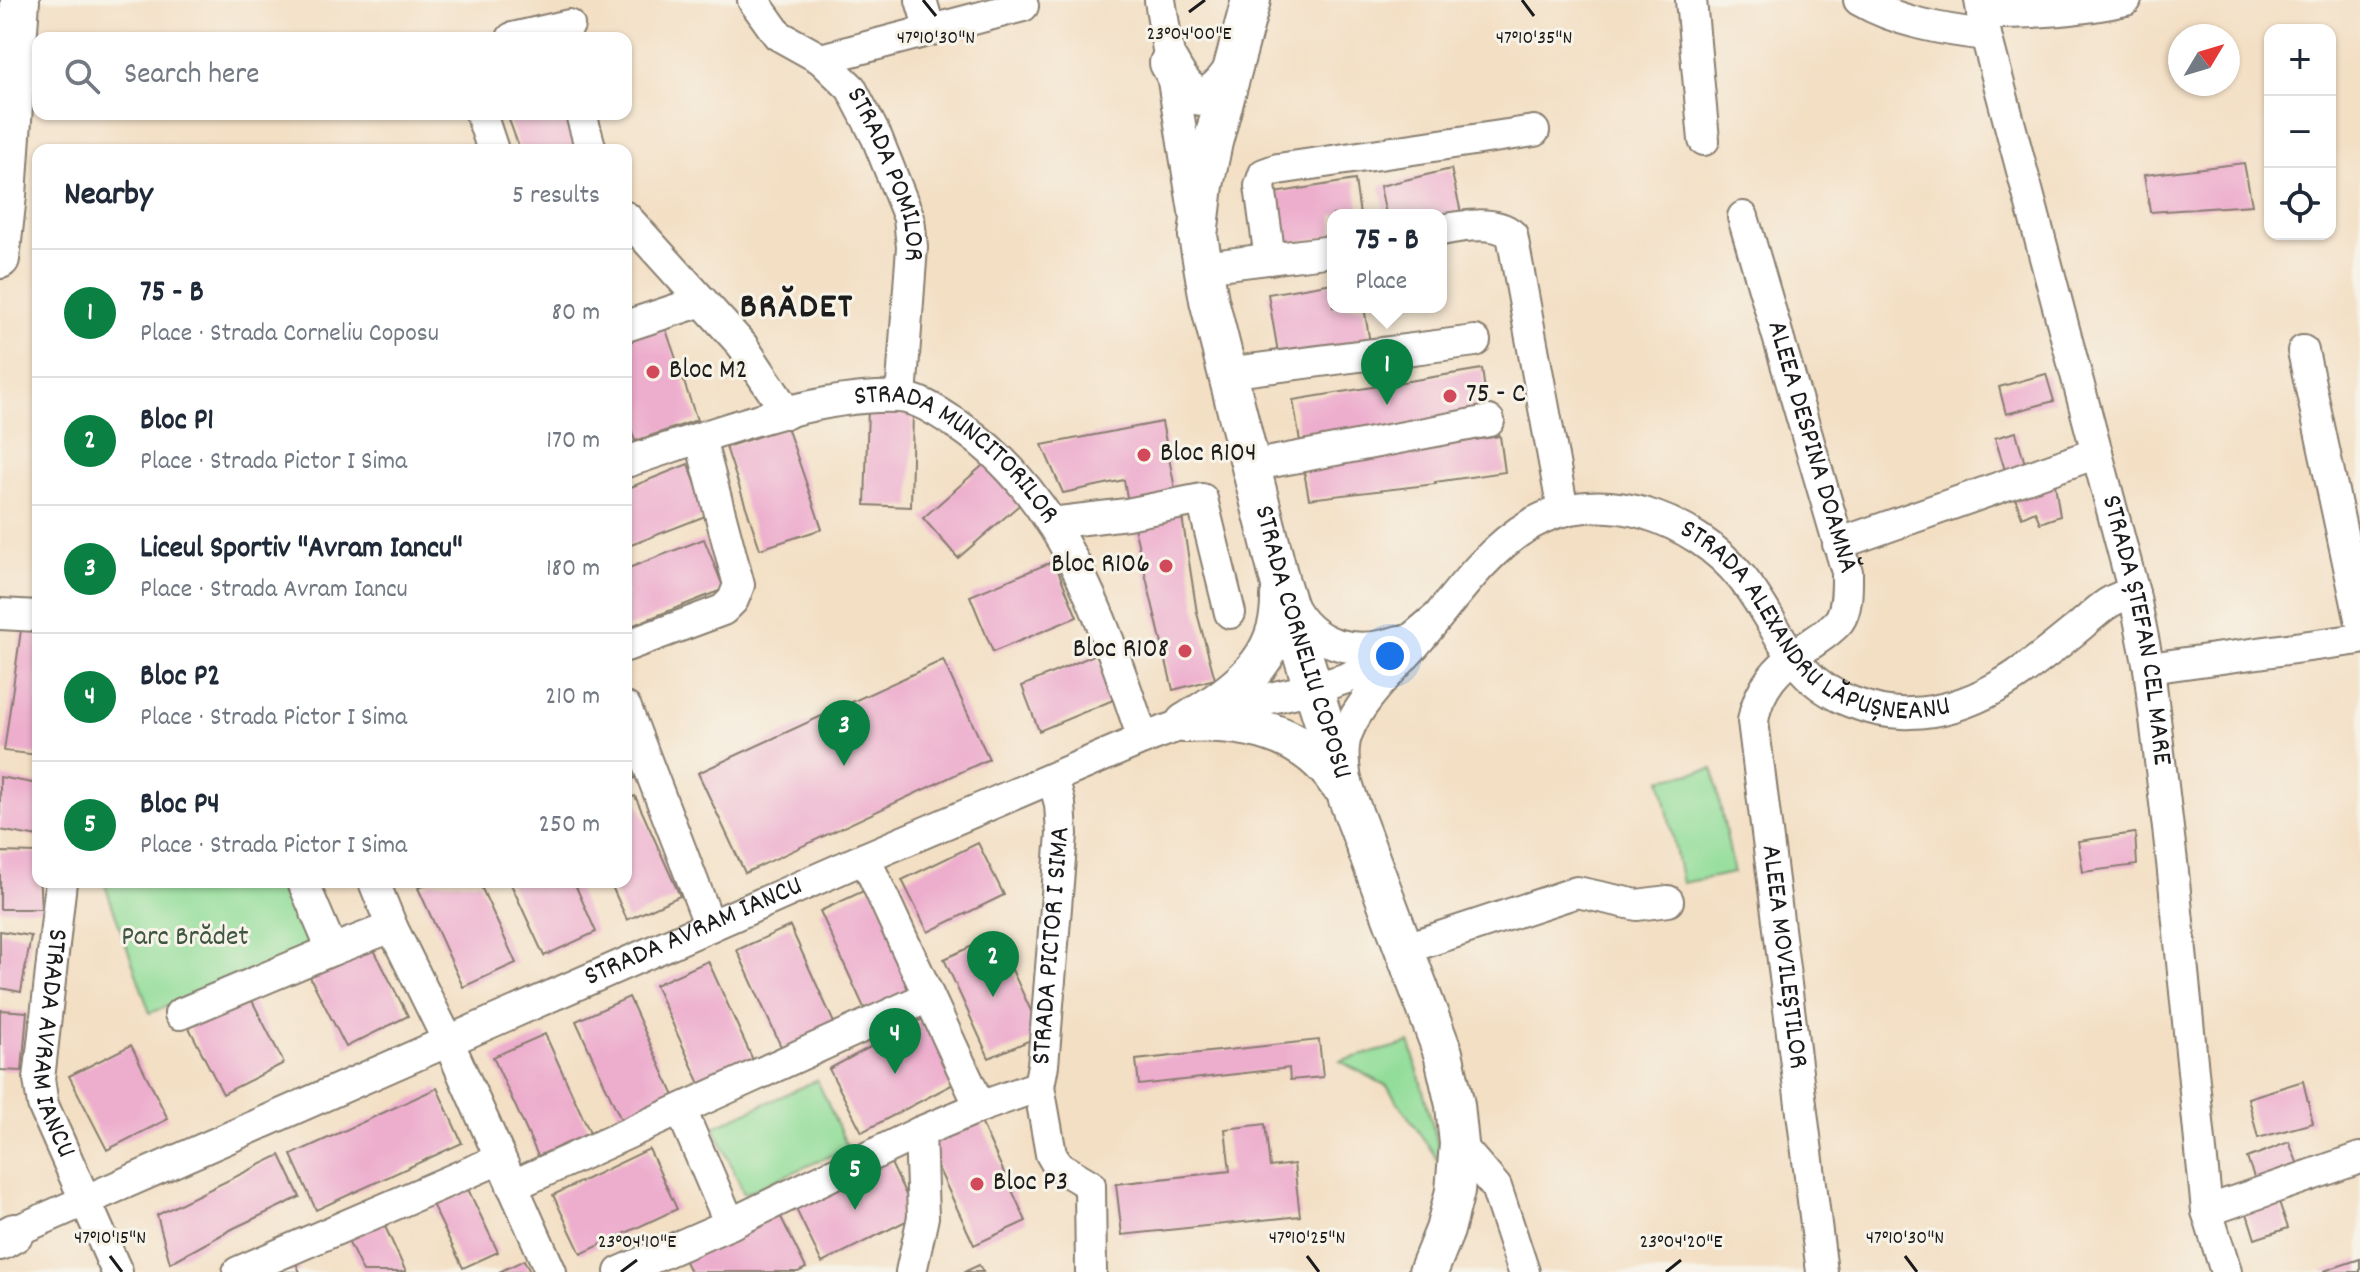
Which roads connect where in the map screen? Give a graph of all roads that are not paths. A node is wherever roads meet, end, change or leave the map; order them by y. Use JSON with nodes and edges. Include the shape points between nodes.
{"nodes":[{"id":1,"x":20,"y":0,"type":"edge"},
{"id":2,"x":753,"y":0,"type":"edge"},
{"id":3,"x":921,"y":0,"type":"edge"},
{"id":4,"x":1160,"y":0,"type":"edge"},
{"id":5,"x":1251,"y":0,"type":"edge"},
{"id":6,"x":1691,"y":0,"type":"edge"},
{"id":7,"x":1859,"y":0,"type":"edge"},
{"id":8,"x":2126,"y":0,"type":"edge"},
{"id":9,"x":1023,"y":6,"type":"dead end"},
{"id":10,"x":1983,"y":16,"type":"edge"},
{"id":11,"x":567,"y":21,"type":"edge"},
{"id":12,"x":930,"y":30,"type":"junction"},
{"id":13,"x":531,"y":32,"type":"edge"},
{"id":14,"x":821,"y":59,"type":"junction"},
{"id":15,"x":1169,"y":63,"type":"junction"},
{"id":16,"x":1231,"y":73,"type":"junction"},
{"id":17,"x":483,"y":120,"type":"edge"},
{"id":18,"x":583,"y":120,"type":"edge"},
{"id":19,"x":1534,"y":131,"type":"dead end"},
{"id":20,"x":1704,"y":140,"type":"dead end"},
{"id":21,"x":491,"y":144,"type":"edge"},
{"id":22,"x":589,"y":144,"type":"edge"},
{"id":23,"x":1743,"y":217,"type":"dead end"},
{"id":24,"x":632,"y":224,"type":"edge"},
{"id":25,"x":1447,"y":229,"type":"edge"},
{"id":26,"x":1201,"y":252,"type":"junction"},
{"id":27,"x":1327,"y":252,"type":"edge"},
{"id":28,"x":0,"y":259,"type":"edge"},
{"id":29,"x":1270,"y":259,"type":"junction"},
{"id":30,"x":702,"y":301,"type":"junction"},
{"id":31,"x":632,"y":324,"type":"edge"},
{"id":32,"x":1475,"y":341,"type":"dead end"},
{"id":33,"x":2303,"y":351,"type":"dead end"},
{"id":34,"x":1226,"y":373,"type":"junction"},
{"id":35,"x":901,"y":397,"type":"junction"},
{"id":36,"x":787,"y":413,"type":"junction"},
{"id":37,"x":1489,"y":421,"type":"dead end"},
{"id":38,"x":700,"y":438,"type":"junction"},
{"id":39,"x":2097,"y":453,"type":"junction"},
{"id":40,"x":632,"y":460,"type":"edge"},
{"id":41,"x":1250,"y":466,"type":"junction"},
{"id":42,"x":1563,"y":511,"type":"junction"},
{"id":43,"x":1051,"y":523,"type":"junction"},
{"id":44,"x":1838,"y":544,"type":"junction"},
{"id":45,"x":1280,"y":582,"type":"junction"},
{"id":46,"x":2134,"y":593,"type":"junction"},
{"id":47,"x":1230,"y":613,"type":"dead end"},
{"id":48,"x":0,"y":614,"type":"edge"},
{"id":49,"x":32,"y":616,"type":"edge"},
{"id":50,"x":2360,"y":618,"type":"edge"},
{"id":51,"x":1435,"y":619,"type":"junction"},
{"id":52,"x":2360,"y":639,"type":"edge"},
{"id":53,"x":632,"y":644,"type":"edge"},
{"id":54,"x":1792,"y":657,"type":"junction"},
{"id":55,"x":2149,"y":668,"type":"junction"},
{"id":56,"x":1312,"y":690,"type":"junction"},
{"id":57,"x":1185,"y":723,"type":"junction"},
{"id":58,"x":632,"y":724,"type":"edge"},
{"id":59,"x":1143,"y":739,"type":"junction"},
{"id":60,"x":1053,"y":778,"type":"junction"},
{"id":61,"x":1348,"y":799,"type":"junction"},
{"id":62,"x":865,"y":858,"type":"junction"},
{"id":63,"x":60,"y":888,"type":"edge"},
{"id":64,"x":306,"y":888,"type":"edge"},
{"id":65,"x":376,"y":888,"type":"edge"},
{"id":66,"x":1668,"y":901,"type":"dead end"},
{"id":67,"x":710,"y":926,"type":"junction"},
{"id":68,"x":392,"y":927,"type":"junction"},
{"id":69,"x":1404,"y":949,"type":"junction"},
{"id":70,"x":332,"y":950,"type":"junction"},
{"id":71,"x":928,"y":997,"type":"junction"},
{"id":72,"x":180,"y":1014,"type":"dead end"},
{"id":73,"x":448,"y":1041,"type":"junction"},
{"id":74,"x":1039,"y":1086,"type":"junction"},
{"id":75,"x":980,"y":1107,"type":"junction"},
{"id":76,"x":681,"y":1110,"type":"junction"},
{"id":77,"x":920,"y":1132,"type":"junction"},
{"id":78,"x":1459,"y":1144,"type":"junction"},
{"id":79,"x":2360,"y":1158,"type":"edge"},
{"id":80,"x":506,"y":1172,"type":"junction"},
{"id":81,"x":85,"y":1202,"type":"junction"},
{"id":82,"x":2207,"y":1211,"type":"junction"},
{"id":83,"x":730,"y":1224,"type":"junction"},
{"id":84,"x":4,"y":1237,"type":"edge"},
{"id":85,"x":117,"y":1272,"type":"edge"},
{"id":86,"x":238,"y":1272,"type":"edge"},
{"id":87,"x":551,"y":1272,"type":"edge"},
{"id":88,"x":620,"y":1272,"type":"edge"},
{"id":89,"x":911,"y":1272,"type":"edge"},
{"id":90,"x":1091,"y":1272,"type":"edge"},
{"id":91,"x":1428,"y":1272,"type":"edge"},
{"id":92,"x":1524,"y":1272,"type":"edge"},
{"id":93,"x":1822,"y":1272,"type":"edge"},
{"id":94,"x":2226,"y":1272,"type":"edge"}],
"edges":[{"from":1,"to":28,"type":"main road"},
{"from":2,"to":14,"type":"street","name":"STRADA POMILOR","via":[[778,35]]},
{"from":3,"to":12,"type":"street"},
{"from":4,"to":15,"type":"street","name":"STRADA CORNELIU COPOSU"},
{"from":5,"to":16,"type":"main road"},
{"from":6,"to":20,"type":"street"},
{"from":7,"to":10,"type":"street","via":[[1922,24]]},
{"from":8,"to":10,"type":"street"},
{"from":9,"to":12,"type":"street"},
{"from":10,"to":39,"type":"street","name":"STRADA ȘTEFAN CEL MARE"},
{"from":11,"to":13,"type":"street"},
{"from":12,"to":14,"type":"street"},
{"from":14,"to":35,"type":"street","name":"STRADA POMILOR","via":[[851,88],[909,218],[912,247]]},
{"from":15,"to":16,"type":"main road","via":[[1194,95],[1219,91]]},
{"from":15,"to":26,"type":"street","name":"STRADA CORNELIU COPOSU"},
{"from":16,"to":26,"type":"main road","via":[[1204,185]]},
{"from":17,"to":21,"type":"street"},
{"from":18,"to":22,"type":"street"},
{"from":19,"to":29,"type":"street","via":[[1264,174],[1260,186]]},
{"from":23,"to":44,"type":"street","name":"ALEEA DESPINA DOAMNĂ"},
{"from":24,"to":30,"type":"street"},
{"from":25,"to":42,"type":"street","via":[[1502,227],[1512,235]]},
{"from":26,"to":29,"type":"street"},
{"from":26,"to":34,"type":"main road","name":"STRADA CORNELIU COPOSU"},
{"from":27,"to":29,"type":"street"},
{"from":30,"to":31,"type":"street"},
{"from":30,"to":36,"type":"street","via":[[742,345]]},
{"from":32,"to":34,"type":"street"},
{"from":33,"to":50,"type":"street"},
{"from":34,"to":41,"type":"main road","name":"STRADA CORNELIU COPOSU"},
{"from":35,"to":36,"type":"street","name":"STRADA MUNCITORILOR","via":[[842,400]]},
{"from":35,"to":43,"type":"street","name":"STRADA MUNCITORILOR","via":[[937,411],[984,442]]},
{"from":36,"to":38,"type":"street","name":"STRADA MUNCITORILOR"},
{"from":37,"to":41,"type":"street"},
{"from":38,"to":40,"type":"street","name":"STRADA MUNCITORILOR"},
{"from":38,"to":53,"type":"street","via":[[739,585],[723,610]]},
{"from":39,"to":44,"type":"street"},
{"from":39,"to":46,"type":"street","name":"STRADA ȘTEFAN CEL MARE"},
{"from":41,"to":45,"type":"main road","name":"STRADA CORNELIU COPOSU"},
{"from":42,"to":51,"type":"street","name":"STRADA ALEXANDRU LĂPUȘNEANU","via":[[1531,524],[1494,552]]},
{"from":42,"to":54,"type":"street","name":"STRADA ALEXANDRU LĂPUȘNEANU","via":[[1605,507],[1639,512],[1674,523],[1704,542],[1742,578]]},
{"from":43,"to":47,"type":"street","via":[[1202,499]]},
{"from":43,"to":59,"type":"street","name":"STRADA MUNCITORILOR","via":[[1103,622]]},
{"from":44,"to":54,"type":"street","name":"ALEEA DESPINA DOAMNĂ","via":[[1847,572],[1840,619]]},
{"from":45,"to":51,"type":"street","name":"STRADA ALEXANDRU LĂPUȘNEANU","via":[[1308,628],[1339,645],[1380,647]]},
{"from":45,"to":56,"type":"main road","name":"STRADA CORNELIU COPOSU"},
{"from":45,"to":57,"type":"main road","via":[[1276,638],[1264,657],[1224,699]]},
{"from":46,"to":54,"type":"street","name":"STRADA ALEXANDRU LĂPUȘNEANU","via":[[2107,602],[2010,681],[1947,708],[1909,713],[1869,708],[1813,682]]},
{"from":46,"to":55,"type":"street","name":"STRADA ȘTEFAN CEL MARE"},
{"from":48,"to":49,"type":"street"},
{"from":51,"to":56,"type":"street","name":"STRADA ALEXANDRU LĂPUȘNEANU","via":[[1370,668]]},
{"from":51,"to":61,"type":"street","name":"STRADA ALEXANDRU LĂPUȘNEANU","via":[[1347,731]]},
{"from":52,"to":55,"type":"street"},
{"from":54,"to":93,"type":"street","name":"ALEEA MOVILEȘTILOR","via":[[1765,685],[1753,721]]},
{"from":55,"to":82,"type":"street","name":"STRADA ȘTEFAN CEL MARE"},
{"from":56,"to":57,"type":"street","name":"STRADA AVRAM IANCU"},
{"from":56,"to":61,"type":"main road","name":"STRADA CORNELIU COPOSU"},
{"from":57,"to":59,"type":"street","name":"STRADA AVRAM IANCU"},
{"from":57,"to":61,"type":"main road","via":[[1247,725],[1293,741],[1316,756]]},
{"from":58,"to":67,"type":"street"},
{"from":59,"to":60,"type":"street","name":"STRADA AVRAM IANCU"},
{"from":60,"to":62,"type":"street","name":"STRADA AVRAM IANCU"},
{"from":60,"to":74,"type":"street","name":"STRADA PICTOR I SIMA","via":[[1062,834]]},
{"from":61,"to":69,"type":"main road","name":"STRADA CORNELIU COPOSU"},
{"from":62,"to":67,"type":"street","name":"STRADA AVRAM IANCU"},
{"from":62,"to":71,"type":"street"},
{"from":63,"to":81,"type":"street","name":"STRADA AVRAM IANCU","via":[[39,1079],[43,1105]]},
{"from":64,"to":70,"type":"street"},
{"from":65,"to":68,"type":"street"},
{"from":66,"to":69,"type":"street","via":[[1637,905],[1577,892]]},
{"from":67,"to":73,"type":"street","name":"STRADA AVRAM IANCU"},
{"from":68,"to":70,"type":"street"},
{"from":68,"to":73,"type":"street"},
{"from":69,"to":78,"type":"main road","name":"STRADA CORNELIU COPOSU","via":[[1443,1053]]},
{"from":70,"to":72,"type":"street"},
{"from":71,"to":75,"type":"street"},
{"from":71,"to":76,"type":"street"},
{"from":73,"to":80,"type":"street"},
{"from":73,"to":81,"type":"street","name":"STRADA AVRAM IANCU"},
{"from":74,"to":75,"type":"street","name":"STRADA PICTOR I SIMA"},
{"from":74,"to":90,"type":"street","via":[[1051,1154],[1058,1166],[1090,1185]]},
{"from":75,"to":77,"type":"street","name":"STRADA PICTOR I SIMA"},
{"from":76,"to":80,"type":"street"},
{"from":76,"to":83,"type":"street"},
{"from":77,"to":83,"type":"street","name":"STRADA PICTOR I SIMA"},
{"from":77,"to":89,"type":"street","via":[[923,1217]]},
{"from":78,"to":91,"type":"main road","name":"STRADA CORNELIU COPOSU","via":[[1455,1191]]},
{"from":78,"to":92,"type":"street","via":[[1496,1187]]},
{"from":79,"to":82,"type":"street"},
{"from":80,"to":86,"type":"street"},
{"from":80,"to":87,"type":"street"},
{"from":81,"to":84,"type":"street","name":"STRADA AVRAM IANCU"},
{"from":81,"to":85,"type":"street"},
{"from":82,"to":94,"type":"street","name":"STRADA ȘTEFAN CEL MARE"},
{"from":83,"to":88,"type":"street","name":"STRADA PICTOR I SIMA"}]}
